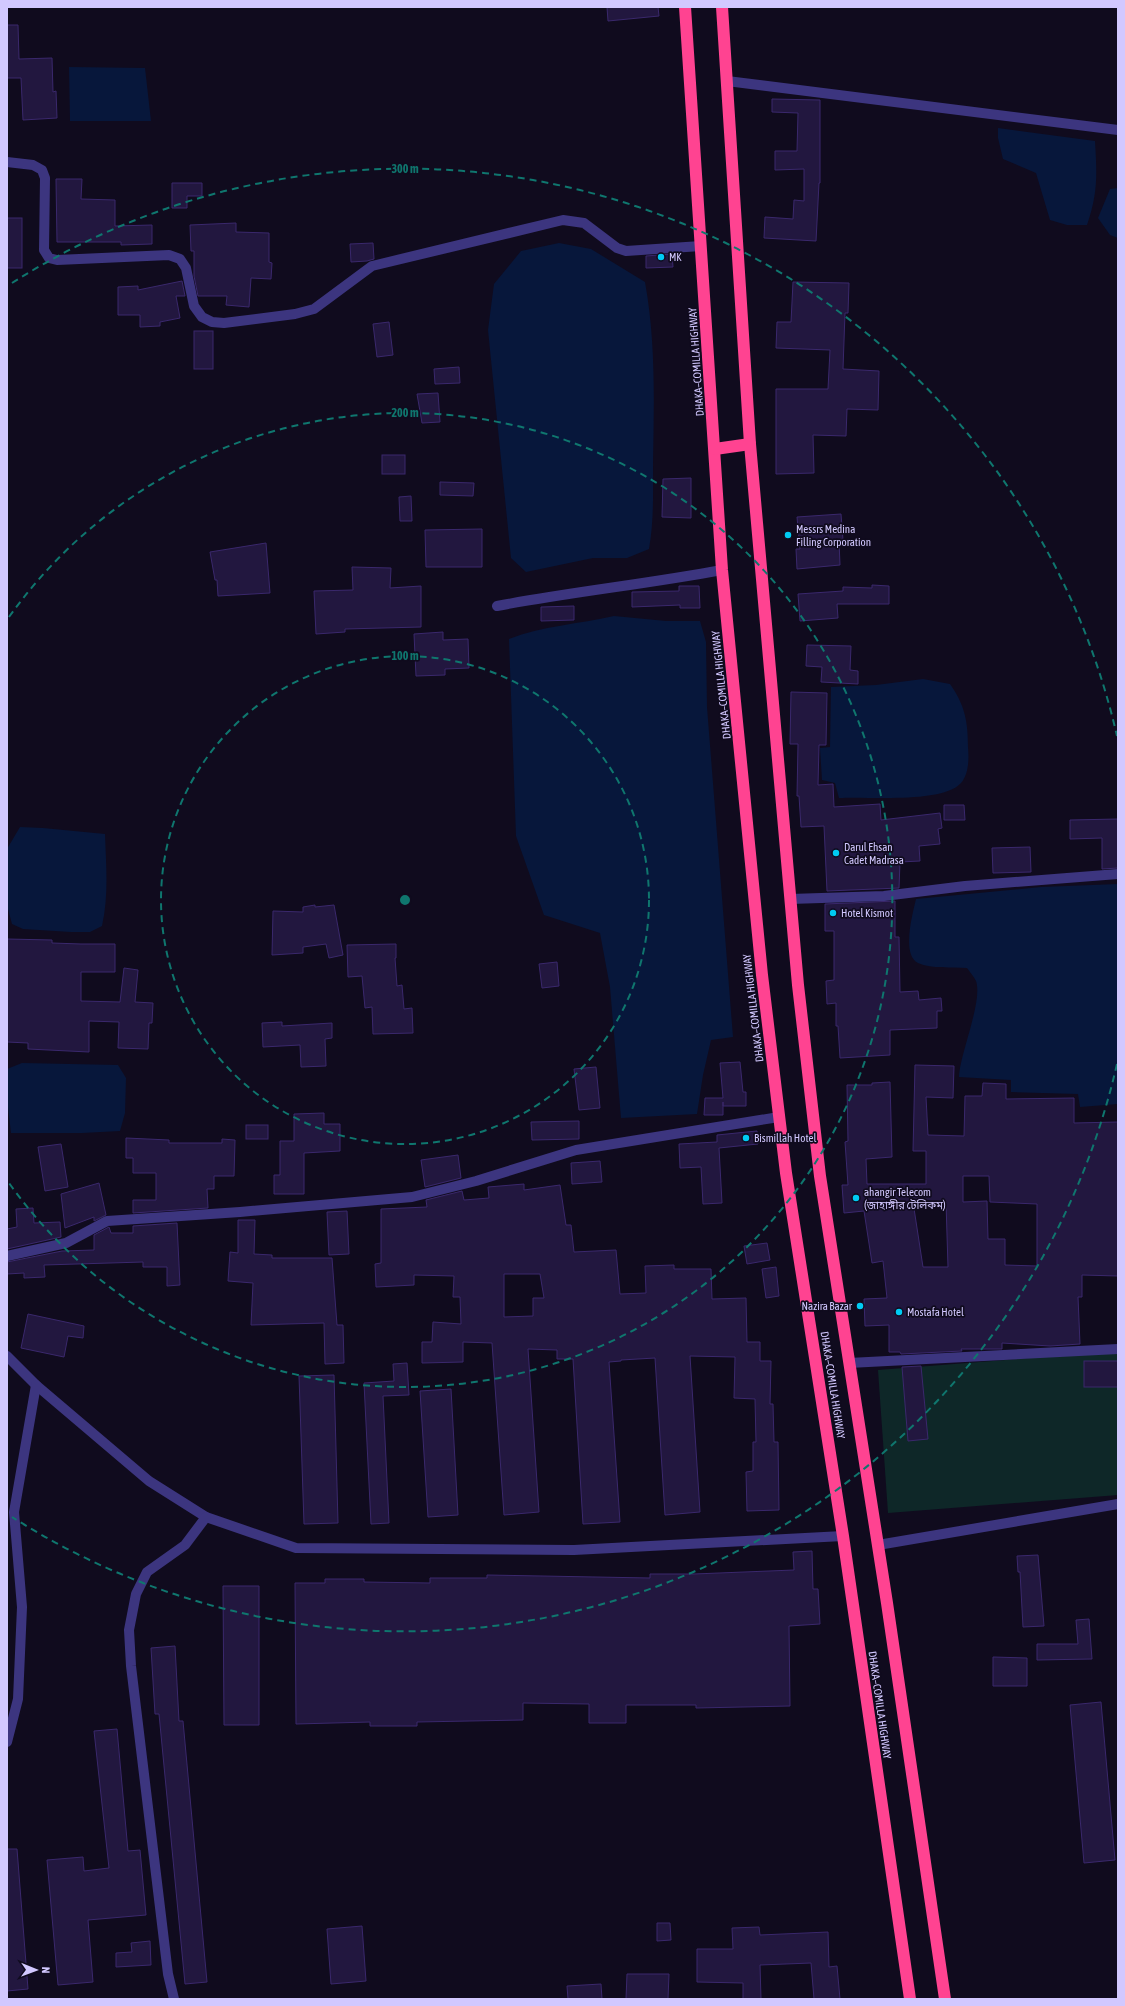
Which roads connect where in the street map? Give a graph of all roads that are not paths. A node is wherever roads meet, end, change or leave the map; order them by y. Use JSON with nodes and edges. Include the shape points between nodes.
{"nodes":[{"id":1,"x":685,"y":7,"type":"edge"},
{"id":2,"x":722,"y":7,"type":"edge"},
{"id":3,"x":726,"y":81,"type":"junction"},
{"id":4,"x":1118,"y":130,"type":"edge"},
{"id":5,"x":7,"y":162,"type":"edge"},
{"id":6,"x":701,"y":246,"type":"junction"},
{"id":7,"x":750,"y":444,"type":"junction"},
{"id":8,"x":715,"y":449,"type":"junction"},
{"id":9,"x":722,"y":570,"type":"junction"},
{"id":10,"x":497,"y":606,"type":"dead end"},
{"id":11,"x":1118,"y":874,"type":"edge"},
{"id":12,"x":790,"y":899,"type":"junction"},
{"id":13,"x":779,"y":1117,"type":"junction"},
{"id":14,"x":7,"y":1256,"type":"edge"},
{"id":15,"x":1118,"y":1349,"type":"edge"},
{"id":16,"x":7,"y":1356,"type":"edge"},
{"id":17,"x":849,"y":1363,"type":"junction"},
{"id":18,"x":36,"y":1385,"type":"junction"},
{"id":19,"x":1118,"y":1504,"type":"edge"},
{"id":20,"x":206,"y":1518,"type":"junction"},
{"id":21,"x":843,"y":1536,"type":"junction"},
{"id":22,"x":878,"y":1545,"type":"junction"},
{"id":23,"x":7,"y":1742,"type":"edge"},
{"id":24,"x":174,"y":1999,"type":"edge"},
{"id":25,"x":910,"y":1999,"type":"edge"},
{"id":26,"x":945,"y":1999,"type":"edge"}],
"edges":[{"from":1,"to":6,"type":"highway","name":"DHAKA–COMILLA HIGHWAY"},
{"from":2,"to":3,"type":"highway","name":"DHAKA–COMILLA HIGHWAY"},
{"from":3,"to":4,"type":"street"},
{"from":3,"to":7,"type":"highway","name":"DHAKA–COMILLA HIGHWAY"},
{"from":5,"to":6,"type":"street","via":[[33,165],[42,170],[45,178],[44,250],[49,258],[57,260],[169,255],[180,258],[186,268],[194,306],[202,317],[212,322],[224,323],[295,314],[314,309],[372,266],[563,220],[584,223],[617,248],[626,251]]},
{"from":6,"to":8,"type":"highway","name":"DHAKA–COMILLA HIGHWAY"},
{"from":7,"to":8,"type":"highway"},
{"from":7,"to":12,"type":"highway","name":"DHAKA–COMILLA HIGHWAY"},
{"from":8,"to":9,"type":"highway","name":"DHAKA–COMILLA HIGHWAY"},
{"from":9,"to":10,"type":"street","via":[[651,583],[565,593]]},
{"from":9,"to":13,"type":"highway","name":"DHAKA–COMILLA HIGHWAY","via":[[762,975]]},
{"from":11,"to":12,"type":"street","via":[[965,886],[884,896]]},
{"from":12,"to":17,"type":"highway","name":"DHAKA–COMILLA HIGHWAY","via":[[820,1176]]},
{"from":13,"to":14,"type":"street","via":[[576,1150],[476,1181],[412,1197],[106,1221],[66,1243]]},
{"from":13,"to":21,"type":"highway","name":"DHAKA–COMILLA HIGHWAY"},
{"from":15,"to":17,"type":"street"},
{"from":16,"to":18,"type":"street"},
{"from":17,"to":22,"type":"highway","name":"DHAKA–COMILLA HIGHWAY"},
{"from":18,"to":20,"type":"street","via":[[150,1481]]},
{"from":18,"to":23,"type":"street","via":[[14,1512],[22,1607],[18,1699]]},
{"from":19,"to":22,"type":"street"},
{"from":20,"to":21,"type":"street","via":[[296,1548],[574,1550]]},
{"from":20,"to":24,"type":"street","via":[[184,1545],[146,1572],[136,1594],[129,1630],[131,1666],[167,1966]]},
{"from":21,"to":25,"type":"highway","name":"DHAKA–COMILLA HIGHWAY"},
{"from":22,"to":26,"type":"highway","name":"DHAKA–COMILLA HIGHWAY"}]}
